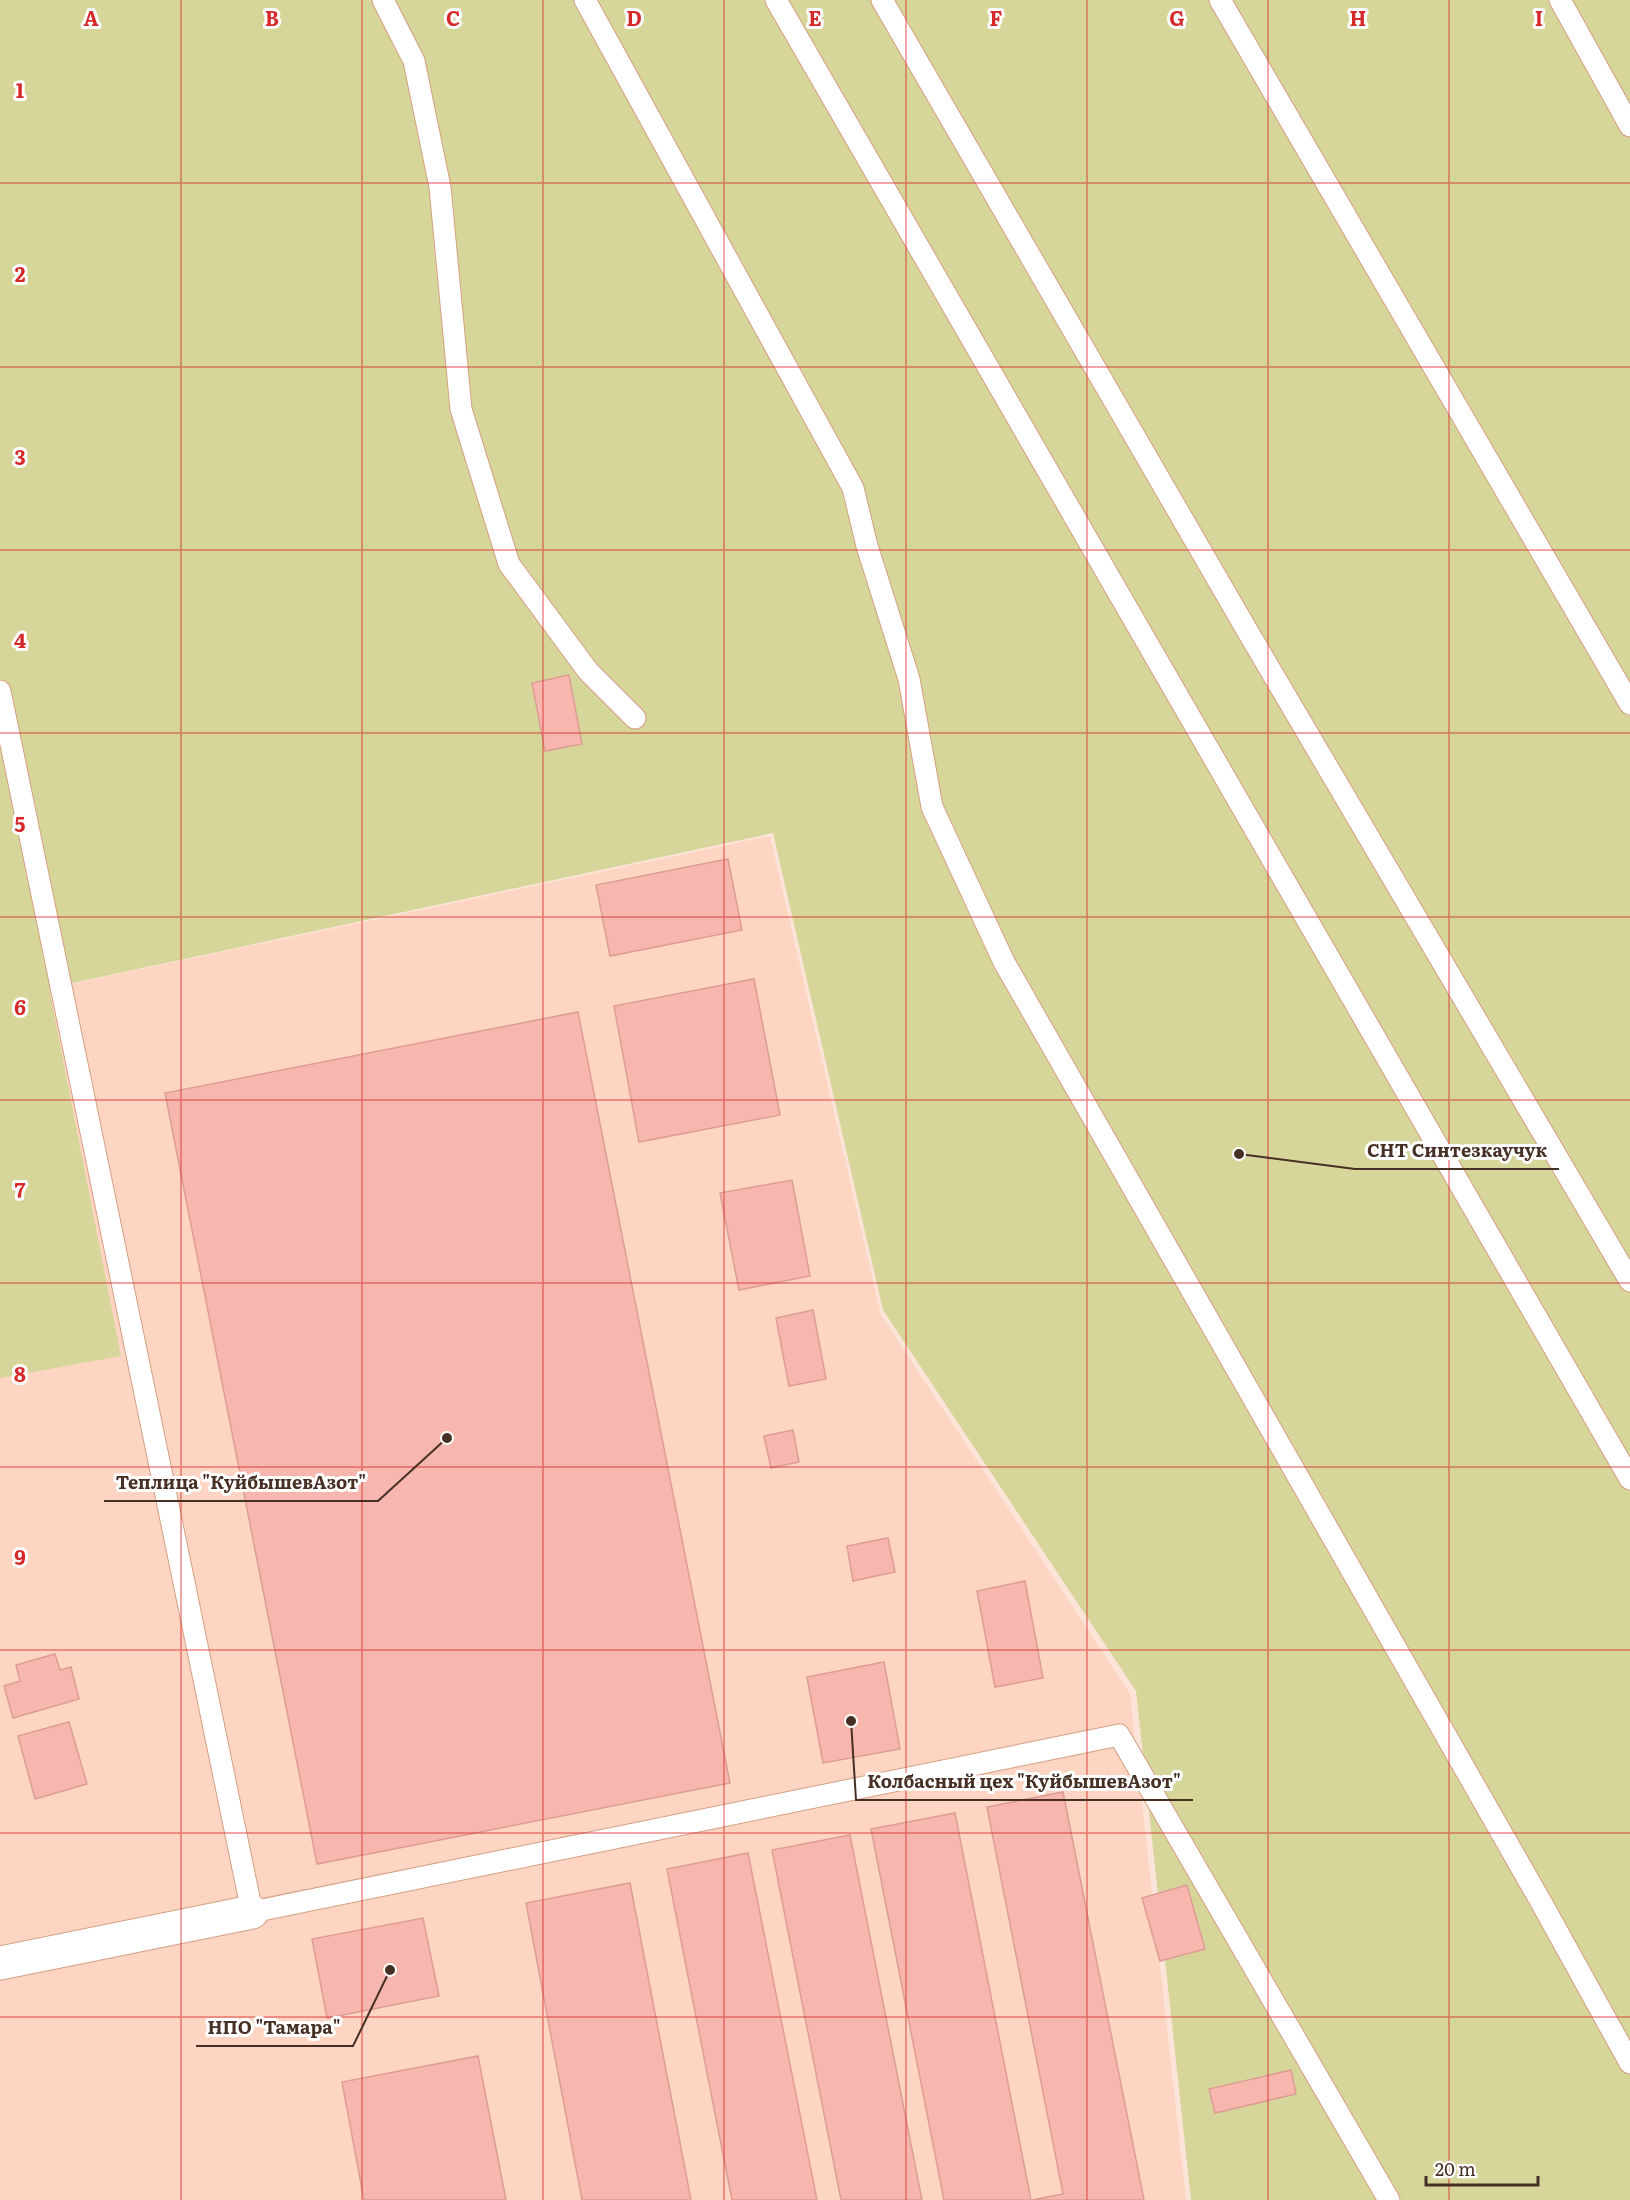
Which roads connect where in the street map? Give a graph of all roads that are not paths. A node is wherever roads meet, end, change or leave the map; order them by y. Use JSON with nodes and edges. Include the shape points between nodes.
{"nodes":[{"id":1,"x":383,"y":0,"type":"edge"},
{"id":2,"x":585,"y":0,"type":"edge"},
{"id":3,"x":776,"y":0,"type":"edge"},
{"id":4,"x":882,"y":0,"type":"edge"},
{"id":5,"x":1220,"y":0,"type":"edge"},
{"id":6,"x":1560,"y":0,"type":"edge"},
{"id":7,"x":1630,"y":126,"type":"edge"},
{"id":8,"x":0,"y":691,"type":"edge"},
{"id":9,"x":1630,"y":704,"type":"edge"},
{"id":10,"x":635,"y":718,"type":"dead end"},
{"id":11,"x":1630,"y":1281,"type":"edge"},
{"id":12,"x":1630,"y":1479,"type":"edge"},
{"id":13,"x":252,"y":1912,"type":"junction"},
{"id":14,"x":0,"y":1963,"type":"edge"},
{"id":15,"x":1630,"y":2063,"type":"edge"},
{"id":16,"x":1389,"y":2200,"type":"edge"}],
"edges":[{"from":1,"to":10,"type":"lane","via":[[414,61],[440,187],[461,409],[509,564],[588,671]]},
{"from":2,"to":15,"type":"lane","via":[[853,489],[909,679],[932,807],[1004,962]]},
{"from":3,"to":12,"type":"lane"},
{"from":4,"to":11,"type":"lane"},
{"from":5,"to":9,"type":"lane"},
{"from":6,"to":7,"type":"lane"},
{"from":8,"to":13,"type":"lane"},
{"from":13,"to":14,"type":"street"},
{"from":13,"to":16,"type":"lane","via":[[1119,1735]]}]}
